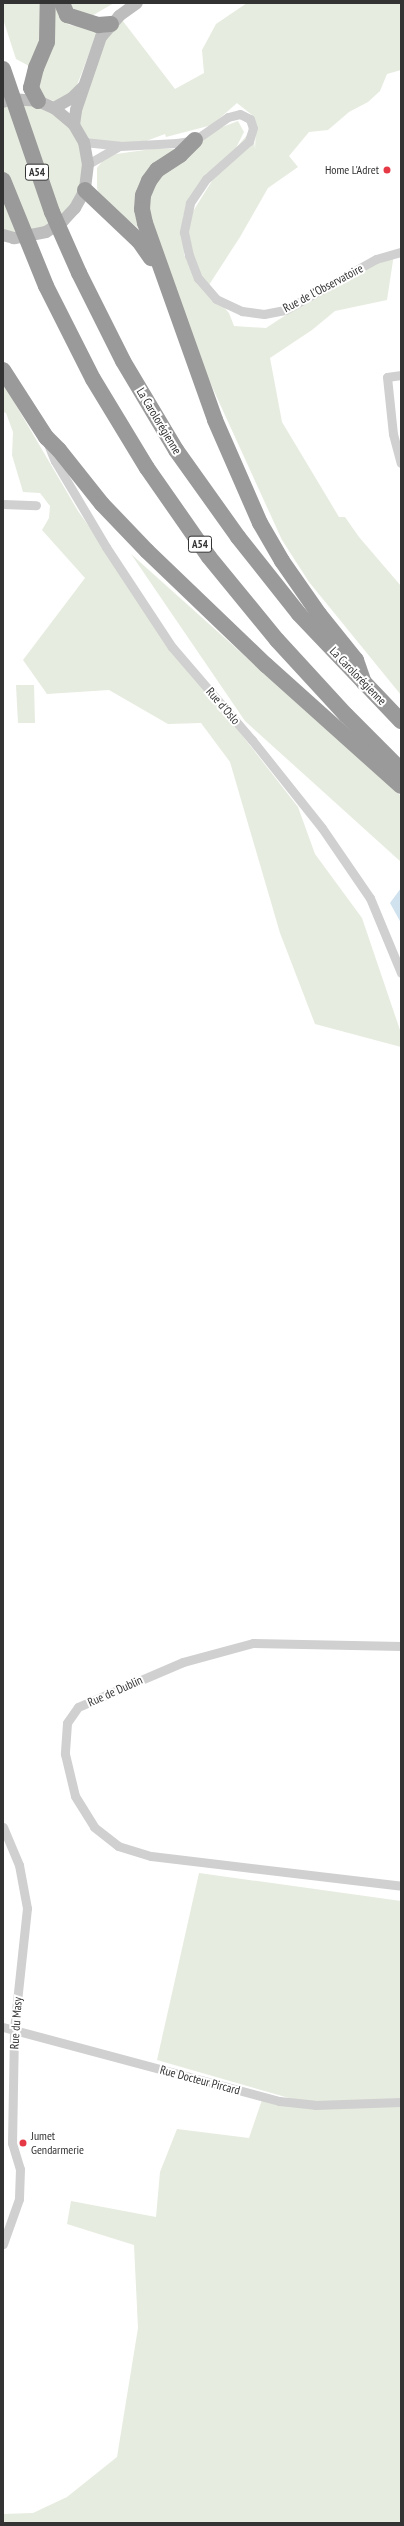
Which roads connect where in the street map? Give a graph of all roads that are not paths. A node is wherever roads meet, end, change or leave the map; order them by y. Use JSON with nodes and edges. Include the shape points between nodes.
{"nodes":[{"id":1,"x":48,"y":3,"type":"edge"},
{"id":2,"x":62,"y":3,"type":"edge"},
{"id":3,"x":137,"y":3,"type":"edge"},
{"id":4,"x":111,"y":24,"type":"junction"},
{"id":5,"x":3,"y":69,"type":"edge"},
{"id":6,"x":84,"y":86,"type":"junction"},
{"id":7,"x":38,"y":101,"type":"junction"},
{"id":8,"x":3,"y":102,"type":"edge"},
{"id":9,"x":54,"y":108,"type":"junction"},
{"id":10,"x":74,"y":125,"type":"junction"},
{"id":11,"x":195,"y":140,"type":"junction"},
{"id":12,"x":84,"y":142,"type":"junction"},
{"id":13,"x":120,"y":146,"type":"junction"},
{"id":14,"x":88,"y":164,"type":"junction"},
{"id":15,"x":3,"y":180,"type":"edge"},
{"id":16,"x":85,"y":190,"type":"junction"},
{"id":17,"x":3,"y":235,"type":"edge"},
{"id":18,"x":401,"y":252,"type":"edge"},
{"id":19,"x":161,"y":275,"type":"junction"},
{"id":20,"x":3,"y":370,"type":"edge"},
{"id":21,"x":401,"y":375,"type":"edge"},
{"id":22,"x":46,"y":437,"type":"junction"},
{"id":23,"x":401,"y":463,"type":"edge"},
{"id":24,"x":3,"y":504,"type":"edge"},
{"id":25,"x":36,"y":505,"type":"dead end"},
{"id":26,"x":364,"y":683,"type":"junction"},
{"id":27,"x":401,"y":721,"type":"edge"},
{"id":28,"x":401,"y":770,"type":"edge"},
{"id":29,"x":401,"y":786,"type":"edge"},
{"id":30,"x":401,"y":973,"type":"edge"},
{"id":31,"x":401,"y":1646,"type":"edge"},
{"id":32,"x":3,"y":1827,"type":"edge"},
{"id":33,"x":401,"y":1886,"type":"edge"},
{"id":34,"x":3,"y":2027,"type":"edge"},
{"id":35,"x":14,"y":2030,"type":"junction"},
{"id":36,"x":401,"y":2102,"type":"edge"},
{"id":37,"x":8,"y":2144,"type":"edge"},
{"id":38,"x":3,"y":2244,"type":"edge"}],
"edges":[{"from":1,"to":7,"type":"highway","via":[[47,42],[36,68],[32,88]]},
{"from":2,"to":4,"type":"highway","via":[[67,15],[98,25]]},
{"from":3,"to":4,"type":"main road"},
{"from":4,"to":6,"type":"main road","via":[[101,37]]},
{"from":5,"to":26,"type":"highway","name":"La Carolorégienne","number":"A54","bridge":true,"via":[[52,212],[78,273],[123,361],[176,450],[238,536],[299,614]]},
{"from":6,"to":9,"type":"main road","via":[[72,98]]},
{"from":6,"to":10,"type":"main road"},
{"from":7,"to":8,"type":"main road","via":[[11,99]]},
{"from":7,"to":9,"type":"main road"},
{"from":9,"to":10,"type":"main road"},
{"from":10,"to":12,"type":"main road"},
{"from":11,"to":13,"type":"street"},
{"from":11,"to":18,"type":"street","name":"Rue de l'Observatoire","via":[[228,117],[240,114],[250,119],[253,128],[249,142],[206,179],[190,203],[184,232],[188,255],[198,278],[216,299],[242,311],[264,314],[285,310],[376,259]]},
{"from":11,"to":19,"type":"highway","via":[[180,155],[157,170],[143,195],[145,223]]},
{"from":12,"to":13,"type":"street"},
{"from":12,"to":14,"type":"main road"},
{"from":13,"to":14,"type":"street"},
{"from":14,"to":16,"type":"main road"},
{"from":15,"to":28,"type":"highway","number":"A54","bridge":true,"via":[[46,286],[93,379],[147,468],[210,557],[283,646]]},
{"from":16,"to":17,"type":"main road","via":[[67,217],[46,232],[14,238]]},
{"from":16,"to":19,"type":"highway","via":[[139,241]]},
{"from":19,"to":26,"type":"highway","via":[[215,420],[260,523],[282,561],[356,660]]},
{"from":20,"to":22,"type":"highway"},
{"from":21,"to":23,"type":"street","via":[[387,377],[393,434]]},
{"from":22,"to":29,"type":"highway","via":[[102,504],[147,551],[266,665]]},
{"from":22,"to":30,"type":"street","name":"Rue d'Oslo","via":[[55,461],[106,547],[172,647],[313,816],[370,898]]},
{"from":24,"to":25,"type":"street"},
{"from":26,"to":27,"type":"highway","name":"La Carolorégienne","number":"A54"},
{"from":31,"to":33,"type":"street","name":"Rue de Dublin","via":[[253,1643],[183,1662],[78,1707],[67,1723],[65,1754],[75,1796],[94,1827],[118,1846],[151,1856]]},
{"from":32,"to":35,"type":"street","name":"Rue du Masy","via":[[19,1865],[27,1908]]},
{"from":34,"to":35,"type":"street","name":"Rue Docteur Pircard"},
{"from":35,"to":36,"type":"street","name":"Rue Docteur Pircard","via":[[279,2102],[315,2105]]},
{"from":35,"to":37,"type":"street","name":"Rue du Masy"},
{"from":37,"to":38,"type":"street","name":"Rue du Masy","via":[[20,2169],[19,2199]]}]}
